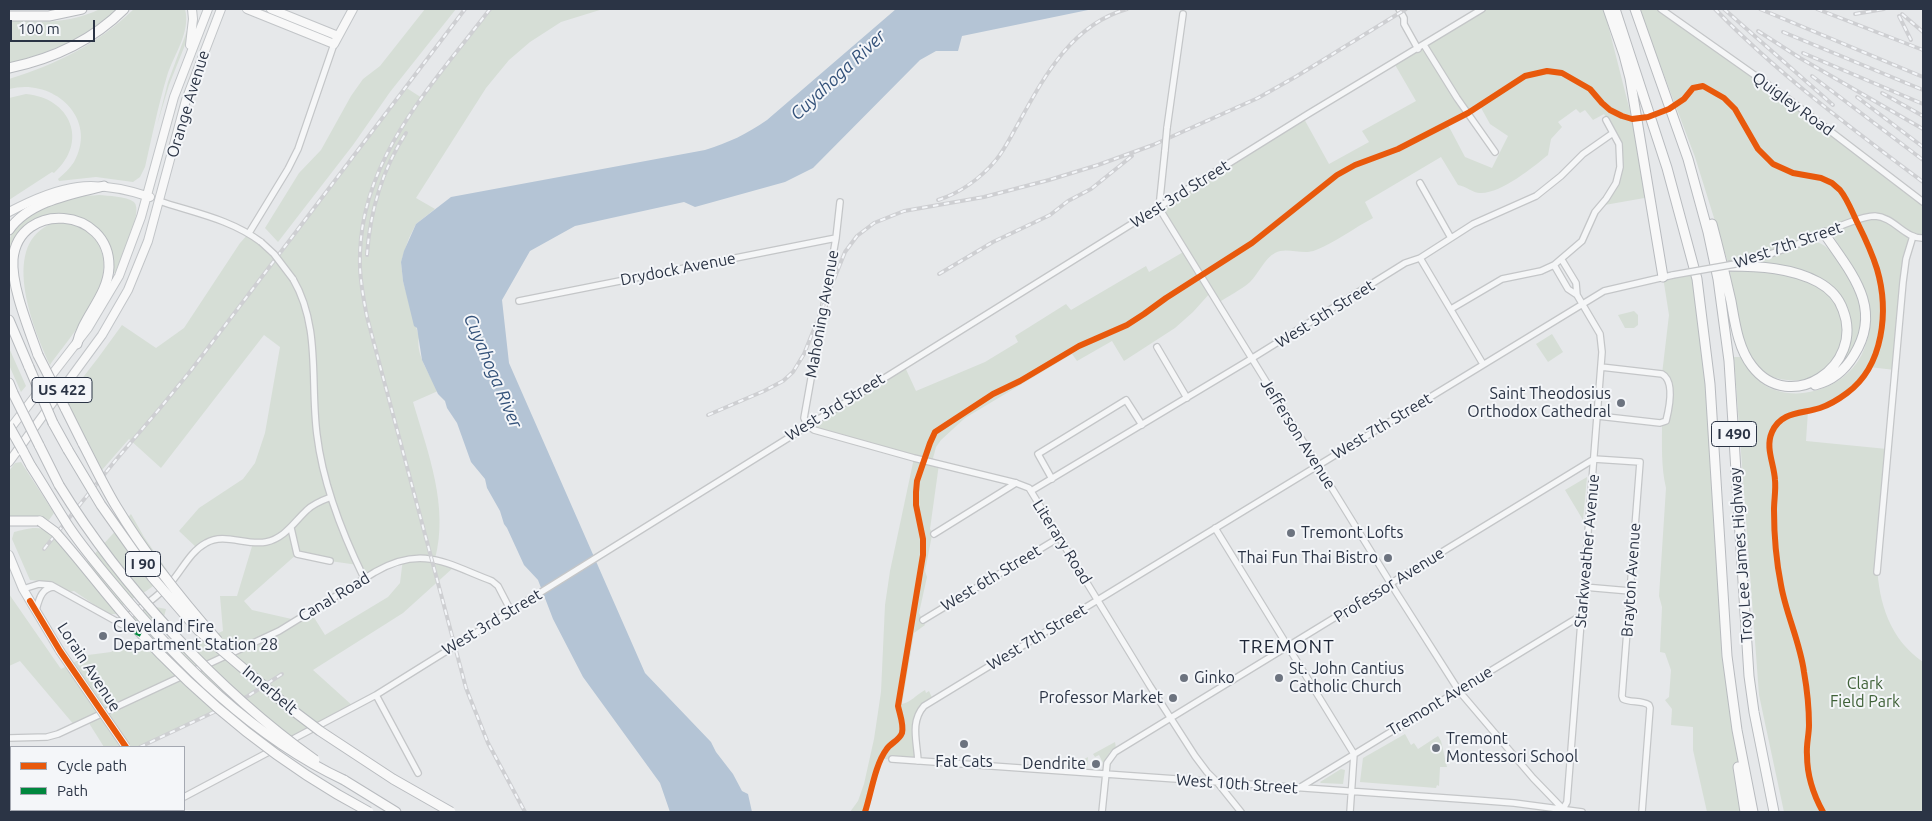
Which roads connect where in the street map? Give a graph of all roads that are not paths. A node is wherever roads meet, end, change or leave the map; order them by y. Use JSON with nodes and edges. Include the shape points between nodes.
{"nodes":[{"id":1,"x":82,"y":9,"type":"edge"},
{"id":2,"x":124,"y":9,"type":"edge"},
{"id":3,"x":192,"y":9,"type":"edge"},
{"id":4,"x":208,"y":9,"type":"edge"},
{"id":5,"x":221,"y":9,"type":"edge"},
{"id":6,"x":247,"y":9,"type":"edge"},
{"id":7,"x":271,"y":9,"type":"edge"},
{"id":8,"x":353,"y":9,"type":"edge"},
{"id":9,"x":1399,"y":9,"type":"edge"},
{"id":10,"x":1482,"y":9,"type":"edge"},
{"id":11,"x":1608,"y":9,"type":"edge"},
{"id":12,"x":1615,"y":9,"type":"edge"},
{"id":13,"x":1634,"y":9,"type":"edge"},
{"id":14,"x":1661,"y":9,"type":"edge"},
{"id":15,"x":9,"y":14,"type":"edge"},
{"id":16,"x":1183,"y":14,"type":"dead end"},
{"id":17,"x":338,"y":36,"type":"junction"},
{"id":18,"x":334,"y":44,"type":"junction"},
{"id":19,"x":1424,"y":45,"type":"junction"},
{"id":20,"x":1418,"y":49,"type":"junction"},
{"id":21,"x":188,"y":57,"type":"junction"},
{"id":22,"x":48,"y":58,"type":"junction"},
{"id":23,"x":9,"y":68,"type":"edge"},
{"id":24,"x":9,"y":74,"type":"edge"},
{"id":25,"x":1606,"y":120,"type":"dead end"},
{"id":26,"x":1613,"y":133,"type":"junction"},
{"id":27,"x":1495,"y":152,"type":"dead end"},
{"id":28,"x":1688,"y":159,"type":"junction"},
{"id":29,"x":1420,"y":183,"type":"dead end"},
{"id":30,"x":104,"y":186,"type":"junction"},
{"id":31,"x":147,"y":196,"type":"junction"},
{"id":32,"x":159,"y":200,"type":"junction"},
{"id":33,"x":840,"y":202,"type":"dead end"},
{"id":34,"x":1923,"y":202,"type":"edge"},
{"id":35,"x":1159,"y":208,"type":"junction"},
{"id":36,"x":9,"y":212,"type":"edge"},
{"id":37,"x":9,"y":230,"type":"edge"},
{"id":38,"x":249,"y":233,"type":"junction"},
{"id":39,"x":1824,"y":233,"type":"junction"},
{"id":40,"x":1913,"y":236,"type":"junction"},
{"id":41,"x":836,"y":238,"type":"junction"},
{"id":42,"x":1450,"y":238,"type":"junction"},
{"id":43,"x":1923,"y":238,"type":"edge"},
{"id":44,"x":1420,"y":258,"type":"junction"},
{"id":45,"x":1562,"y":260,"type":"junction"},
{"id":46,"x":1741,"y":264,"type":"junction"},
{"id":47,"x":1554,"y":265,"type":"junction"},
{"id":48,"x":1729,"y":266,"type":"joint"},
{"id":49,"x":9,"y":277,"type":"edge"},
{"id":50,"x":1663,"y":277,"type":"junction"},
{"id":51,"x":1577,"y":295,"type":"junction"},
{"id":52,"x":519,"y":301,"type":"dead end"},
{"id":53,"x":1583,"y":304,"type":"junction"},
{"id":54,"x":1451,"y":309,"type":"junction"},
{"id":55,"x":9,"y":320,"type":"edge"},
{"id":56,"x":77,"y":344,"type":"junction"},
{"id":57,"x":1157,"y":347,"type":"dead end"},
{"id":58,"x":37,"y":353,"type":"junction"},
{"id":59,"x":1252,"y":359,"type":"junction"},
{"id":60,"x":1483,"y":364,"type":"junction"},
{"id":61,"x":1601,"y":367,"type":"junction"},
{"id":62,"x":9,"y":383,"type":"edge"},
{"id":63,"x":1798,"y":386,"type":"junction"},
{"id":64,"x":1187,"y":398,"type":"junction"},
{"id":65,"x":1598,"y":416,"type":"junction"},
{"id":66,"x":808,"y":425,"type":"junction"},
{"id":67,"x":1142,"y":425,"type":"junction"},
{"id":68,"x":9,"y":426,"type":"edge"},
{"id":69,"x":9,"y":430,"type":"edge"},
{"id":70,"x":1594,"y":459,"type":"junction"},
{"id":71,"x":9,"y":462,"type":"edge"},
{"id":72,"x":1318,"y":465,"type":"junction"},
{"id":73,"x":1052,"y":479,"type":"junction"},
{"id":74,"x":1016,"y":482,"type":"junction"},
{"id":75,"x":1031,"y":491,"type":"junction"},
{"id":76,"x":331,"y":497,"type":"junction"},
{"id":77,"x":9,"y":521,"type":"edge"},
{"id":78,"x":291,"y":528,"type":"junction"},
{"id":79,"x":1215,"y":528,"type":"junction"},
{"id":80,"x":934,"y":534,"type":"dead end"},
{"id":81,"x":1060,"y":537,"type":"junction"},
{"id":82,"x":9,"y":555,"type":"edge"},
{"id":83,"x":330,"y":561,"type":"dead end"},
{"id":84,"x":1877,"y":572,"type":"dead end"},
{"id":85,"x":364,"y":578,"type":"junction"},
{"id":86,"x":1390,"y":584,"type":"junction"},
{"id":87,"x":56,"y":587,"type":"junction"},
{"id":88,"x":1584,"y":587,"type":"junction"},
{"id":89,"x":23,"y":589,"type":"junction"},
{"id":90,"x":1630,"y":591,"type":"junction"},
{"id":91,"x":1098,"y":601,"type":"junction"},
{"id":92,"x":36,"y":610,"type":"junction"},
{"id":93,"x":511,"y":611,"type":"junction"},
{"id":94,"x":1582,"y":615,"type":"junction"},
{"id":95,"x":923,"y":620,"type":"dead end"},
{"id":96,"x":118,"y":622,"type":"junction"},
{"id":97,"x":132,"y":630,"type":"dead end"},
{"id":98,"x":1288,"y":647,"type":"junction"},
{"id":99,"x":236,"y":662,"type":"junction"},
{"id":100,"x":1459,"y":691,"type":"junction"},
{"id":101,"x":376,"y":695,"type":"junction"},
{"id":102,"x":1732,"y":695,"type":"junction"},
{"id":103,"x":1754,"y":712,"type":"junction"},
{"id":104,"x":1170,"y":718,"type":"junction"},
{"id":105,"x":9,"y":738,"type":"edge"},
{"id":106,"x":125,"y":746,"type":"edge"},
{"id":107,"x":1354,"y":754,"type":"junction"},
{"id":108,"x":892,"y":760,"type":"dead end"},
{"id":109,"x":918,"y":761,"type":"junction"},
{"id":110,"x":418,"y":773,"type":"dead end"},
{"id":111,"x":1106,"y":776,"type":"junction"},
{"id":112,"x":344,"y":780,"type":"junction"},
{"id":113,"x":1217,"y":782,"type":"junction"},
{"id":114,"x":1299,"y":788,"type":"junction"},
{"id":115,"x":1352,"y":792,"type":"junction"},
{"id":116,"x":185,"y":796,"type":"edge"},
{"id":117,"x":1563,"y":811,"type":"edge"},
{"id":118,"x":369,"y":812,"type":"edge"},
{"id":119,"x":396,"y":812,"type":"edge"},
{"id":120,"x":451,"y":812,"type":"edge"},
{"id":121,"x":1102,"y":812,"type":"edge"},
{"id":122,"x":1241,"y":812,"type":"edge"},
{"id":123,"x":1350,"y":812,"type":"edge"},
{"id":124,"x":1582,"y":812,"type":"edge"},
{"id":125,"x":1642,"y":812,"type":"edge"},
{"id":126,"x":1746,"y":812,"type":"edge"},
{"id":127,"x":1753,"y":812,"type":"edge"},
{"id":128,"x":1774,"y":812,"type":"edge"},
{"id":129,"x":1779,"y":812,"type":"edge"}],
"edges":[{"from":1,"to":15,"type":"highway","via":[[30,17]]},
{"from":2,"to":22,"type":"highway","via":[[85,39]]},
{"from":3,"to":21,"type":"main road"},
{"from":4,"to":21,"type":"main road","name":"Orange Avenue","number":"US 422"},
{"from":5,"to":32,"type":"main road","name":"Orange Avenue","number":"US 422","via":[[186,100]]},
{"from":6,"to":18,"type":"main road"},
{"from":7,"to":17,"type":"main road"},
{"from":8,"to":17,"type":"main road"},
{"from":9,"to":20,"type":"street"},
{"from":10,"to":19,"type":"street","name":"West 3rd Street"},
{"from":11,"to":50,"type":"highway","via":[[1630,78]]},
{"from":12,"to":102,"type":"highway","name":"Troy Lee James Highway","number":"I 490","via":[[1667,168],[1697,279],[1707,350]]},
{"from":13,"to":28,"type":"highway","name":"Troy Lee James Highway","number":"I 490"},
{"from":14,"to":34,"type":"street","name":"Quigley Road","via":[[1787,98]]},
{"from":16,"to":35,"type":"street","bridge":true},
{"from":17,"to":18,"type":"main road"},
{"from":18,"to":38,"type":"street","via":[[298,149]]},
{"from":19,"to":20,"type":"street","name":"West 3rd Street"},
{"from":19,"to":27,"type":"street"},
{"from":20,"to":35,"type":"street","name":"West 3rd Street"},
{"from":21,"to":31,"type":"main road","name":"Orange Avenue","number":"US 422"},
{"from":22,"to":23,"type":"highway"},
{"from":22,"to":24,"type":"highway"},
{"from":25,"to":26,"type":"street"},
{"from":26,"to":42,"type":"street","name":"West 5th Street","via":[[1583,154],[1536,196]]},
{"from":26,"to":45,"type":"street","via":[[1619,144],[1620,156],[1616,183],[1595,212],[1582,241]]},
{"from":28,"to":63,"type":"highway","via":[[1699,182],[1716,237],[1746,358],[1760,375],[1770,381]]},
{"from":28,"to":103,"type":"highway","name":"Troy Lee James Highway","number":"I 490","via":[[1710,238],[1724,316]]},
{"from":29,"to":42,"type":"street"},
{"from":30,"to":31,"type":"main road"},
{"from":30,"to":36,"type":"main road","via":[[53,191]]},
{"from":30,"to":37,"type":"highway","via":[[49,201],[18,219]]},
{"from":31,"to":32,"type":"main road"},
{"from":31,"to":56,"type":"main road","number":"US 422","via":[[134,242],[119,276]]},
{"from":32,"to":38,"type":"street","via":[[221,219]]},
{"from":32,"to":71,"type":"main road","number":"US 422","via":[[140,263],[113,317]]},
{"from":33,"to":41,"type":"street","name":"Mahoning Avenue"},
{"from":35,"to":59,"type":"street","name":"Jefferson Avenue"},
{"from":35,"to":66,"type":"street","name":"West 3rd Street"},
{"from":38,"to":76,"type":"street","bridge":true,"via":[[274,254],[293,279],[305,303],[312,330],[317,434]]},
{"from":39,"to":40,"type":"street","name":"West 7th Street","via":[[1875,216],[1889,220]]},
{"from":39,"to":46,"type":"street","name":"West 7th Street"},
{"from":39,"to":63,"type":"highway","via":[[1859,286],[1865,305],[1865,327],[1861,343],[1846,367],[1823,383]]},
{"from":40,"to":43,"type":"street","name":"West 7th Street"},
{"from":40,"to":84,"type":"street","via":[[1903,282]]},
{"from":41,"to":52,"type":"street","name":"Drydock Avenue"},
{"from":41,"to":66,"type":"street","name":"Mahoning Avenue","via":[[804,418]]},
{"from":42,"to":44,"type":"street","name":"West 5th Street"},
{"from":44,"to":54,"type":"street"},
{"from":44,"to":59,"type":"street","name":"West 5th Street","via":[[1405,263]]},
{"from":45,"to":47,"type":"street"},
{"from":45,"to":51,"type":"street","name":"Starkweather Avenue","via":[[1576,283]]},
{"from":46,"to":48,"type":"highway","bridge":true},
{"from":46,"to":63,"type":"highway","via":[[1809,278],[1828,289],[1842,306],[1848,333],[1840,358],[1821,377]]},
{"from":47,"to":51,"type":"street","name":"Starkweather Avenue","via":[[1568,289]]},
{"from":47,"to":54,"type":"street","via":[[1502,279]]},
{"from":48,"to":50,"type":"street","name":"West 7th Street","bridge":true},
{"from":49,"to":58,"type":"highway"},
{"from":50,"to":53,"type":"street","name":"West 7th Street","via":[[1604,291]]},
{"from":51,"to":53,"type":"street","name":"Starkweather Avenue"},
{"from":53,"to":60,"type":"street","name":"West 7th Street"},
{"from":53,"to":61,"type":"street","name":"Starkweather Avenue","via":[[1600,334]]},
{"from":54,"to":60,"type":"street"},
{"from":55,"to":99,"type":"highway","name":"Innerbelt","number":"I 90","bridge":true,"via":[[53,423],[102,505],[152,577],[198,630]]},
{"from":56,"to":58,"type":"highway","via":[[82,326],[105,286],[108,257],[100,238],[88,226],[68,218],[52,218],[37,224],[24,235],[13,260],[17,288]]},
{"from":56,"to":69,"type":"main road","number":"US 422"},
{"from":57,"to":64,"type":"street"},
{"from":58,"to":99,"type":"highway","bridge":true,"via":[[115,506],[182,598]]},
{"from":59,"to":64,"type":"street","name":"West 5th Street"},
{"from":59,"to":72,"type":"street","name":"Jefferson Avenue"},
{"from":60,"to":72,"type":"street","name":"West 7th Street"},
{"from":61,"to":65,"type":"street","name":"Starkweather Avenue"},
{"from":61,"to":65,"type":"street","via":[[1667,376],[1669,399],[1666,421],[1660,423]]},
{"from":62,"to":112,"type":"highway","name":"Innerbelt","bridge":true,"via":[[59,485],[118,569],[224,685],[298,748]]},
{"from":64,"to":67,"type":"street","name":"West 5th Street"},
{"from":65,"to":70,"type":"street","name":"Starkweather Avenue"},
{"from":66,"to":74,"type":"street","name":"Literary Road","via":[[814,430],[906,456]]},
{"from":66,"to":93,"type":"street","name":"West 3rd Street"},
{"from":67,"to":73,"type":"street","name":"West 5th Street"},
{"from":67,"to":73,"type":"street","via":[[1126,400],[1038,454]]},
{"from":68,"to":112,"type":"highway","bridge":true,"via":[[69,527],[158,635],[243,715],[291,752]]},
{"from":70,"to":86,"type":"street","name":"Professor Avenue"},
{"from":70,"to":88,"type":"street","name":"Starkweather Avenue"},
{"from":70,"to":90,"type":"street","name":"Brayton Avenue","via":[[1640,462]]},
{"from":72,"to":79,"type":"street","name":"West 7th Street"},
{"from":72,"to":86,"type":"street","name":"Jefferson Avenue"},
{"from":73,"to":75,"type":"street","name":"West 5th Street"},
{"from":74,"to":75,"type":"street","name":"Literary Road"},
{"from":74,"to":80,"type":"street"},
{"from":75,"to":81,"type":"street","name":"Literary Road"},
{"from":76,"to":78,"type":"street","via":[[309,508]]},
{"from":76,"to":85,"type":"street"},
{"from":77,"to":118,"type":"highway","bridge":true,"via":[[40,521],[55,532],[133,625],[212,704],[288,763]]},
{"from":78,"to":83,"type":"street","via":[[297,554]]},
{"from":78,"to":96,"type":"street","via":[[267,542],[216,538],[205,543],[172,581]]},
{"from":79,"to":91,"type":"street","name":"West 7th Street"},
{"from":79,"to":98,"type":"street"},
{"from":81,"to":91,"type":"street","name":"Literary Road"},
{"from":81,"to":95,"type":"street","name":"West 6th Street"},
{"from":82,"to":89,"type":"main road","name":"Lorain Avenue"},
{"from":85,"to":93,"type":"street","name":"Canal Road","via":[[397,561],[417,557],[429,559],[492,581]]},
{"from":85,"to":105,"type":"street","name":"Canal Road","via":[[279,631],[58,734]]},
{"from":86,"to":98,"type":"street","name":"Professor Avenue"},
{"from":86,"to":100,"type":"street","name":"Jefferson Avenue"},
{"from":87,"to":89,"type":"street","via":[[48,584]]},
{"from":87,"to":92,"type":"street","via":[[43,591]]},
{"from":87,"to":96,"type":"street"},
{"from":88,"to":90,"type":"street"},
{"from":88,"to":94,"type":"street","name":"Starkweather Avenue"},
{"from":89,"to":92,"type":"main road","name":"Lorain Avenue"},
{"from":90,"to":125,"type":"street","name":"Brayton Avenue","via":[[1623,699],[1649,704]]},
{"from":91,"to":104,"type":"street","name":"Literary Road"},
{"from":91,"to":109,"type":"street","name":"West 7th Street","via":[[924,706],[914,726]]},
{"from":92,"to":106,"type":"main road","name":"Lorain Avenue","bridge":true},
{"from":93,"to":101,"type":"street","name":"West 3rd Street"},
{"from":94,"to":100,"type":"street","name":"Tremont Avenue"},
{"from":94,"to":117,"type":"street","name":"Starkweather Avenue","via":[[1567,802]]},
{"from":96,"to":97,"type":"street"},
{"from":98,"to":104,"type":"street","name":"Professor Avenue"},
{"from":98,"to":107,"type":"street"},
{"from":99,"to":120,"type":"highway","name":"Innerbelt","number":"I 90","bridge":true,"via":[[342,747]]},
{"from":100,"to":107,"type":"street","name":"Tremont Avenue"},
{"from":100,"to":117,"type":"street","name":"Jefferson Avenue"},
{"from":101,"to":110,"type":"street"},
{"from":101,"to":116,"type":"street","name":"West 3rd Street"},
{"from":102,"to":126,"type":"highway","via":[[1732,728]]},
{"from":102,"to":127,"type":"highway","name":"Troy Lee James Highway","number":"I 490"},
{"from":103,"to":128,"type":"highway","name":"Troy Lee James Highway","number":"I 490"},
{"from":103,"to":129,"type":"highway"},
{"from":104,"to":111,"type":"street","name":"Professor Avenue","via":[[1115,752],[1109,760]]},
{"from":104,"to":113,"type":"street","name":"Literary Road"},
{"from":107,"to":114,"type":"street","name":"Tremont Avenue"},
{"from":107,"to":115,"type":"street"},
{"from":108,"to":109,"type":"street","name":"West 10th Street"},
{"from":109,"to":111,"type":"street","name":"West 10th Street"},
{"from":111,"to":113,"type":"street","name":"West 10th Street"},
{"from":111,"to":121,"type":"street","name":"Professor Avenue"},
{"from":112,"to":119,"type":"highway","name":"Innerbelt"},
{"from":113,"to":114,"type":"street","name":"West 10th Street"},
{"from":113,"to":122,"type":"street","name":"Literary Road"},
{"from":114,"to":115,"type":"street","name":"West 10th Street"},
{"from":115,"to":117,"type":"street","name":"West 10th Street","via":[[1498,802]]},
{"from":115,"to":123,"type":"street"},
{"from":117,"to":124,"type":"street","name":"West 10th Street"}]}
